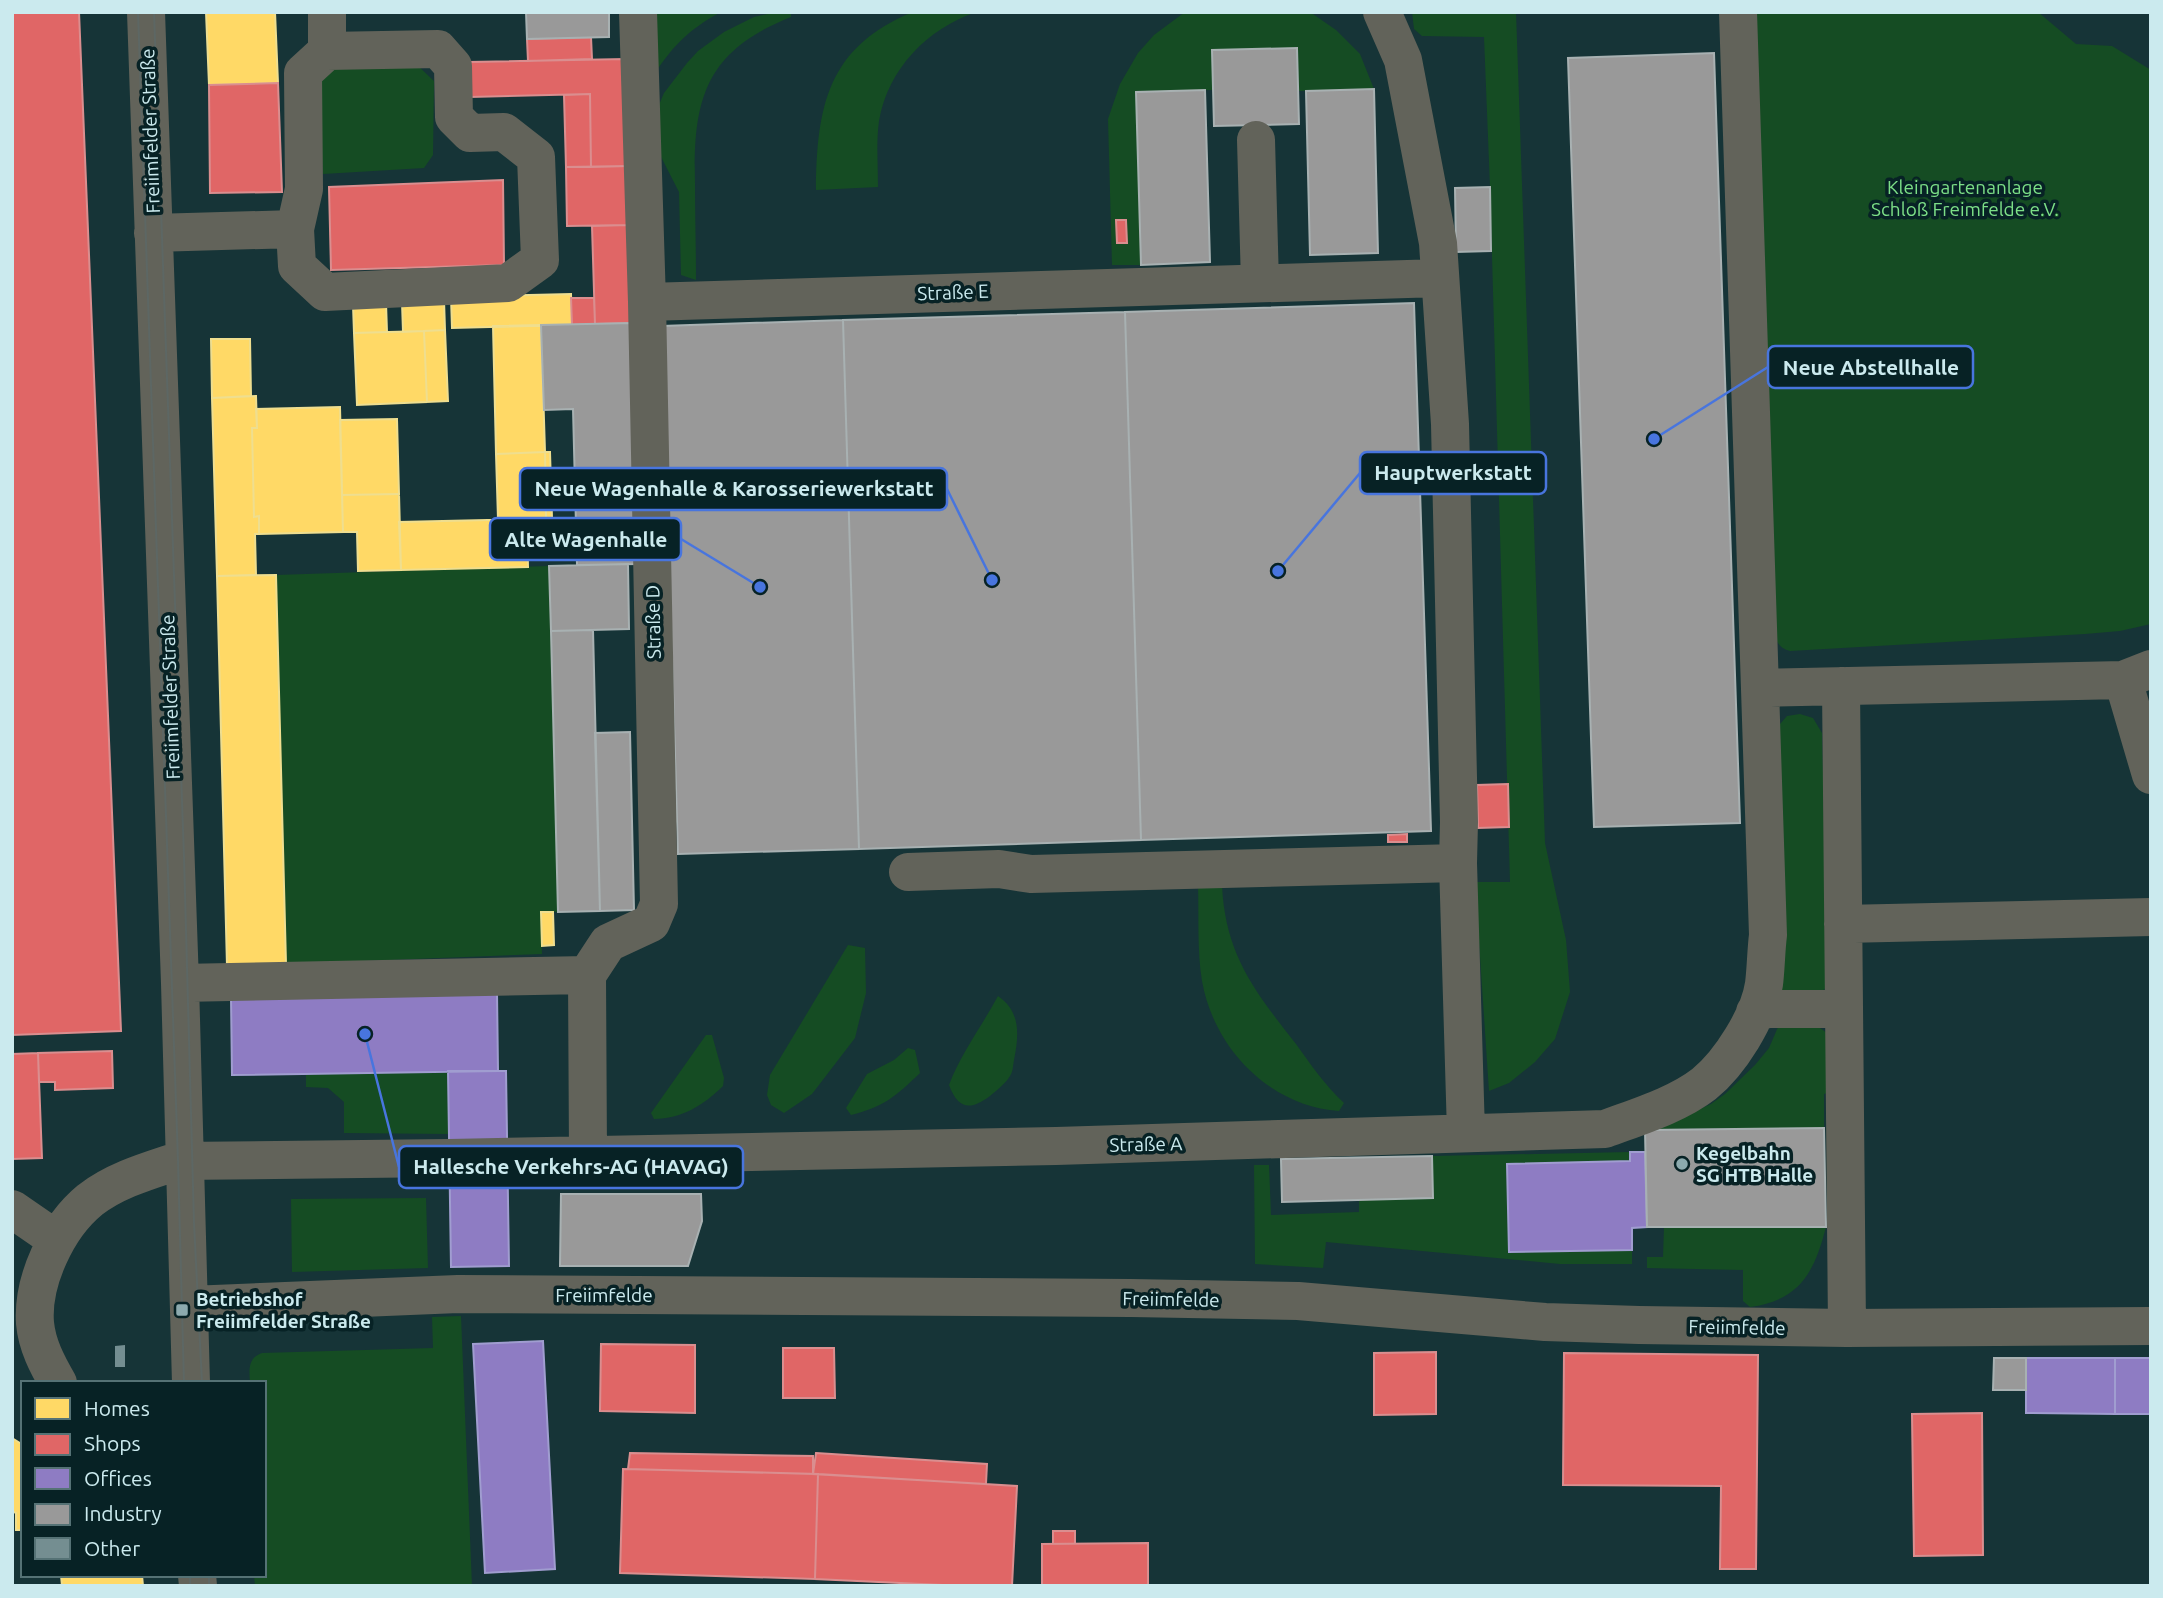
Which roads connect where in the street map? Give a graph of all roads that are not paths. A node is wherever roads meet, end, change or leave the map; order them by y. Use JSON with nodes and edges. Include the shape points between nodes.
{"nodes":[{"id":1,"x":146,"y":12,"type":"edge"},
{"id":2,"x":327,"y":12,"type":"edge"},
{"id":3,"x":638,"y":12,"type":"edge"},
{"id":4,"x":1382,"y":12,"type":"edge"},
{"id":5,"x":1738,"y":12,"type":"edge"},
{"id":6,"x":327,"y":51,"type":"junction"},
{"id":7,"x":1256,"y":140,"type":"dead end"},
{"id":8,"x":295,"y":229,"type":"junction"},
{"id":9,"x":153,"y":233,"type":"junction"},
{"id":10,"x":1440,"y":278,"type":"junction"},
{"id":11,"x":1260,"y":283,"type":"junction"},
{"id":12,"x":647,"y":302,"type":"junction"},
{"id":13,"x":2137,"y":675,"type":"edge"},
{"id":14,"x":1841,"y":686,"type":"junction"},
{"id":15,"x":1760,"y":688,"type":"junction"},
{"id":16,"x":2151,"y":775,"type":"edge"},
{"id":17,"x":1458,"y":863,"type":"junction"},
{"id":18,"x":908,"y":872,"type":"dead end"},
{"id":19,"x":2151,"y":917,"type":"edge"},
{"id":20,"x":1843,"y":924,"type":"junction"},
{"id":21,"x":587,"y":975,"type":"junction"},
{"id":22,"x":180,"y":983,"type":"junction"},
{"id":23,"x":1843,"y":1009,"type":"junction"},
{"id":24,"x":1752,"y":1021,"type":"junction"},
{"id":25,"x":1466,"y":1133,"type":"junction"},
{"id":26,"x":588,"y":1155,"type":"junction"},
{"id":27,"x":185,"y":1161,"type":"junction"},
{"id":28,"x":12,"y":1209,"type":"edge"},
{"id":29,"x":57,"y":1240,"type":"junction"},
{"id":30,"x":190,"y":1306,"type":"junction"},
{"id":31,"x":24,"y":1324,"type":"edge"},
{"id":32,"x":2151,"y":1326,"type":"edge"},
{"id":33,"x":1847,"y":1328,"type":"junction"},
{"id":34,"x":57,"y":1381,"type":"edge"},
{"id":35,"x":191,"y":1381,"type":"edge"}],
"edges":[{"from":1,"to":9,"type":"street","name":"Freiimfelder Straße"},
{"from":2,"to":6,"type":"street"},
{"from":3,"to":12,"type":"street","name":"Straße D"},
{"from":4,"to":10,"type":"street","via":[[1403,60],[1438,243]]},
{"from":5,"to":15,"type":"street"},
{"from":6,"to":8,"type":"street","via":[[303,73],[304,189]]},
{"from":6,"to":8,"type":"street","via":[[438,49],[453,66],[454,117],[470,133],[504,132],[536,157],[540,260],[508,283],[325,292],[297,266]]},
{"from":7,"to":11,"type":"street"},
{"from":8,"to":9,"type":"street"},
{"from":9,"to":22,"type":"street","name":"Freiimfelder Straße"},
{"from":10,"to":11,"type":"street","name":"Straße E"},
{"from":10,"to":17,"type":"street","via":[[1450,424]]},
{"from":11,"to":12,"type":"street","name":"Straße E"},
{"from":12,"to":21,"type":"street","name":"Straße D","via":[[659,904],[651,923],[608,943]]},
{"from":13,"to":14,"type":"street"},
{"from":13,"to":16,"type":"street"},
{"from":14,"to":15,"type":"street"},
{"from":14,"to":20,"type":"street"},
{"from":15,"to":24,"type":"street","via":[[1768,935],[1764,986]]},
{"from":17,"to":18,"type":"street","via":[[1031,874],[999,869]]},
{"from":17,"to":25,"type":"street"},
{"from":19,"to":20,"type":"street"},
{"from":20,"to":23,"type":"street"},
{"from":21,"to":22,"type":"street"},
{"from":21,"to":26,"type":"street"},
{"from":22,"to":27,"type":"street","name":"Freiimfelder Straße"},
{"from":23,"to":24,"type":"street","via":[[1769,1009]]},
{"from":23,"to":33,"type":"street"},
{"from":24,"to":25,"type":"street","name":"Straße A","via":[[1704,1084],[1669,1104],[1605,1129]]},
{"from":25,"to":26,"type":"street","name":"Straße A"},
{"from":26,"to":27,"type":"street","name":"Straße A"},
{"from":27,"to":29,"type":"street","name":"Straße A","via":[[139,1174],[91,1199]]},
{"from":27,"to":30,"type":"street","name":"Freiimfelder Straße"},
{"from":28,"to":29,"type":"street"},
{"from":29,"to":31,"type":"street","name":"Straße A"},
{"from":30,"to":33,"type":"street","name":"Freiimfelde","via":[[458,1294],[1171,1298],[1298,1301],[1545,1322]]},
{"from":30,"to":35,"type":"street","name":"Freiimfelder Straße"},
{"from":31,"to":34,"type":"street","name":"Straße A"},
{"from":32,"to":33,"type":"street","name":"Freiimfelde"}]}
